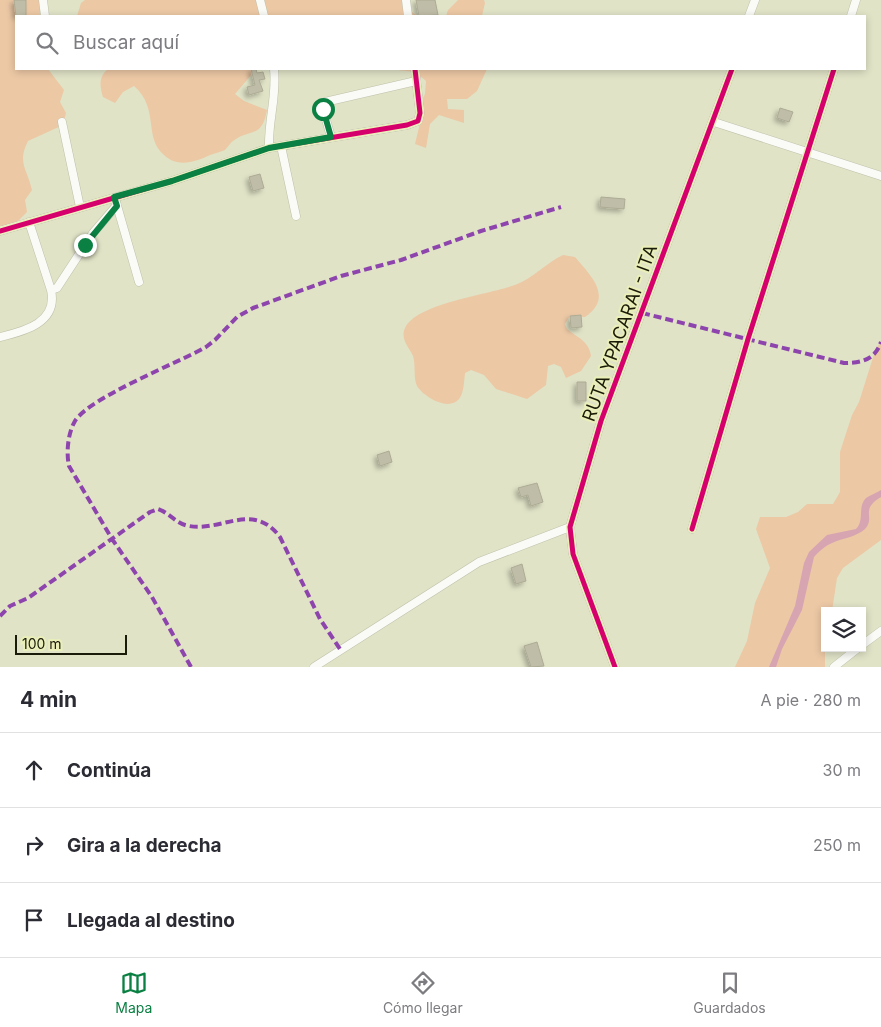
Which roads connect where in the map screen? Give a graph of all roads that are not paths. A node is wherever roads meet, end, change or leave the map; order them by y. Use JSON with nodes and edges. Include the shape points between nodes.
{"nodes":[{"id":1,"x":43,"y":0,"type":"edge"},
{"id":2,"x":260,"y":0,"type":"edge"},
{"id":3,"x":406,"y":0,"type":"edge"},
{"id":4,"x":755,"y":0,"type":"edge"},
{"id":5,"x":856,"y":0,"type":"edge"},
{"id":6,"x":45,"y":15,"type":"edge"},
{"id":7,"x":264,"y":15,"type":"edge"},
{"id":8,"x":408,"y":15,"type":"edge"},
{"id":9,"x":749,"y":15,"type":"edge"},
{"id":10,"x":851,"y":15,"type":"edge"},
{"id":11,"x":274,"y":70,"type":"edge"},
{"id":12,"x":415,"y":70,"type":"edge"},
{"id":13,"x":732,"y":70,"type":"edge"},
{"id":14,"x":834,"y":70,"type":"edge"},
{"id":15,"x":416,"y":81,"type":"junction"},
{"id":16,"x":62,"y":122,"type":"dead end"},
{"id":17,"x":714,"y":122,"type":"junction"},
{"id":18,"x":331,"y":137,"type":"junction"},
{"id":19,"x":281,"y":146,"type":"junction"},
{"id":20,"x":269,"y":148,"type":"junction"},
{"id":21,"x":808,"y":151,"type":"junction"},
{"id":22,"x":881,"y":176,"type":"edge"},
{"id":23,"x":116,"y":201,"type":"junction"},
{"id":24,"x":80,"y":207,"type":"junction"},
{"id":25,"x":296,"y":216,"type":"dead end"},
{"id":26,"x":29,"y":222,"type":"junction"},
{"id":27,"x":0,"y":231,"type":"edge"},
{"id":28,"x":140,"y":282,"type":"dead end"},
{"id":29,"x":51,"y":290,"type":"junction"},
{"id":30,"x":0,"y":337,"type":"edge"},
{"id":31,"x":570,"y":527,"type":"junction"},
{"id":32,"x":692,"y":530,"type":"dead end"},
{"id":33,"x":881,"y":631,"type":"edge"},
{"id":34,"x":866,"y":642,"type":"edge"},
{"id":35,"x":853,"y":652,"type":"edge"},
{"id":36,"x":314,"y":667,"type":"edge"},
{"id":37,"x":615,"y":667,"type":"edge"},
{"id":38,"x":834,"y":667,"type":"edge"}],
"edges":[{"from":1,"to":6,"type":"street"},
{"from":2,"to":7,"type":"street"},
{"from":3,"to":8,"type":"street"},
{"from":4,"to":9,"type":"street"},
{"from":5,"to":10,"type":"street"},
{"from":11,"to":20,"type":"street","via":[[276,89],[268,134]]},
{"from":12,"to":15,"type":"street"},
{"from":13,"to":17,"type":"street","name":"RUTA YPACARAI - ITA"},
{"from":14,"to":21,"type":"street"},
{"from":15,"to":18,"type":"street","via":[[418,121]]},
{"from":15,"to":18,"type":"street","via":[[325,102],[323,109]]},
{"from":16,"to":24,"type":"street"},
{"from":17,"to":21,"type":"street"},
{"from":17,"to":31,"type":"street","name":"RUTA YPACARAI - ITA","via":[[601,421]]},
{"from":18,"to":19,"type":"street"},
{"from":19,"to":20,"type":"street"},
{"from":19,"to":25,"type":"street"},
{"from":20,"to":23,"type":"street"},
{"from":21,"to":22,"type":"street"},
{"from":21,"to":32,"type":"street"},
{"from":23,"to":24,"type":"street"},
{"from":23,"to":28,"type":"street"},
{"from":23,"to":29,"type":"street","via":[[57,288]]},
{"from":24,"to":26,"type":"street"},
{"from":26,"to":27,"type":"street"},
{"from":26,"to":29,"type":"street"},
{"from":29,"to":30,"type":"street","via":[[53,302],[49,314],[34,326]]},
{"from":31,"to":36,"type":"street","via":[[480,562]]},
{"from":31,"to":37,"type":"street","name":"RUTA YPACARAI - ITA","via":[[573,554]]},
{"from":33,"to":34,"type":"street"},
{"from":35,"to":38,"type":"street"}]}
